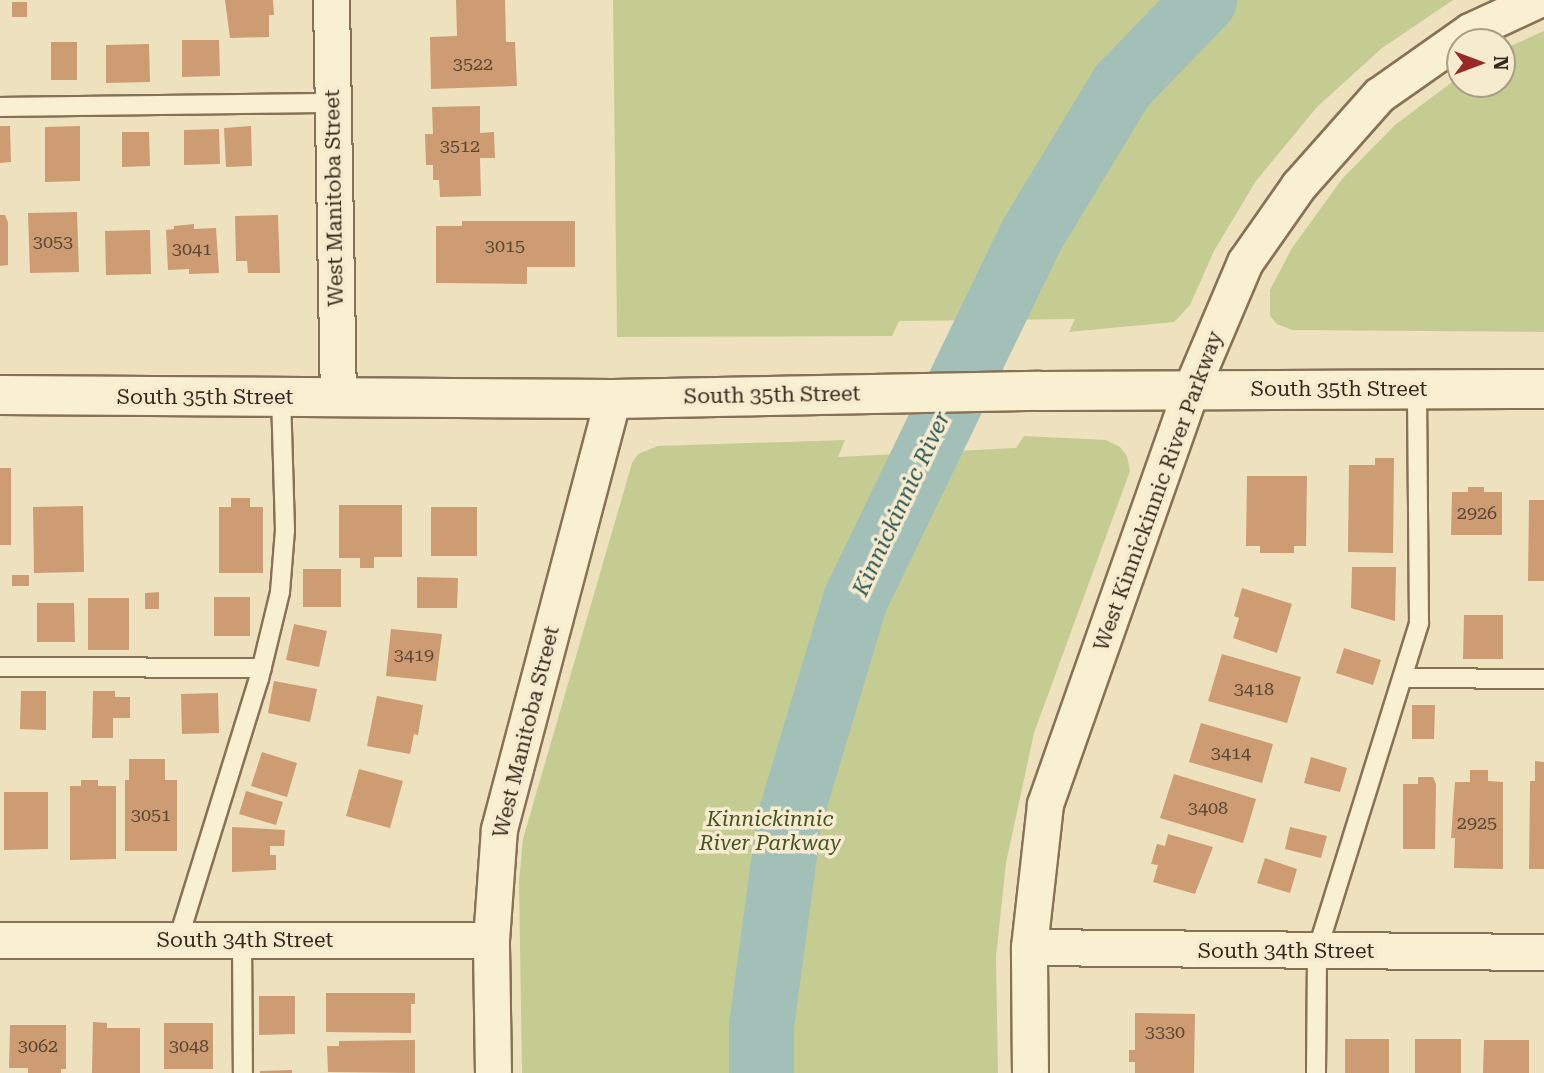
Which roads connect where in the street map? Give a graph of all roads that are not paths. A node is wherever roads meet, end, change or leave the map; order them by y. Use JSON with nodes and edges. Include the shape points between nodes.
{"nodes":[{"id":1,"x":331,"y":0,"type":"edge"},
{"id":2,"x":1537,"y":0,"type":"edge"},
{"id":3,"x":333,"y":103,"type":"junction"},
{"id":4,"x":0,"y":107,"type":"edge"},
{"id":5,"x":1191,"y":389,"type":"junction"},
{"id":6,"x":1417,"y":389,"type":"junction"},
{"id":7,"x":1544,"y":389,"type":"edge"},
{"id":8,"x":0,"y":395,"type":"edge"},
{"id":9,"x":338,"y":397,"type":"junction"},
{"id":10,"x":281,"y":399,"type":"junction"},
{"id":11,"x":613,"y":399,"type":"junction"},
{"id":12,"x":0,"y":667,"type":"edge"},
{"id":13,"x":262,"y":668,"type":"junction"},
{"id":14,"x":1403,"y":678,"type":"junction"},
{"id":15,"x":1544,"y":679,"type":"edge"},
{"id":16,"x":0,"y":940,"type":"edge"},
{"id":17,"x":178,"y":940,"type":"junction"},
{"id":18,"x":242,"y":940,"type":"junction"},
{"id":19,"x":491,"y":940,"type":"junction"},
{"id":20,"x":1029,"y":947,"type":"junction"},
{"id":21,"x":1317,"y":951,"type":"junction"},
{"id":22,"x":1544,"y":952,"type":"edge"},
{"id":23,"x":243,"y":1073,"type":"edge"},
{"id":24,"x":493,"y":1073,"type":"edge"},
{"id":25,"x":1030,"y":1073,"type":"edge"},
{"id":26,"x":1316,"y":1073,"type":"edge"}],
"edges":[{"from":1,"to":3,"type":"street","name":"West Manitoba Street"},
{"from":2,"to":5,"type":"street","name":"West Kinnickinnic River Parkway","via":[[1470,31],[1379,96],[1299,185],[1245,262]]},
{"from":3,"to":4,"type":"lane"},
{"from":3,"to":9,"type":"street","name":"West Manitoba Street"},
{"from":5,"to":6,"type":"main road","name":"South 35th Street"},
{"from":5,"to":11,"type":"main road","name":"South 35th Street"},
{"from":5,"to":20,"type":"street","name":"West Kinnickinnic River Parkway","via":[[1045,804]]},
{"from":6,"to":7,"type":"main road","name":"South 35th Street"},
{"from":6,"to":14,"type":"lane","via":[[1419,623]]},
{"from":8,"to":10,"type":"main road","name":"South 35th Street"},
{"from":9,"to":10,"type":"main road","name":"South 35th Street"},
{"from":9,"to":11,"type":"main road","name":"South 35th Street"},
{"from":10,"to":13,"type":"lane","via":[[285,530],[280,592]]},
{"from":11,"to":19,"type":"street","name":"West Manitoba Street","via":[[499,829]]},
{"from":12,"to":13,"type":"lane"},
{"from":13,"to":17,"type":"lane"},
{"from":14,"to":15,"type":"lane"},
{"from":14,"to":21,"type":"lane"},
{"from":16,"to":17,"type":"street","name":"South 34th Street"},
{"from":17,"to":18,"type":"street","name":"South 34th Street"},
{"from":18,"to":19,"type":"street","name":"South 34th Street"},
{"from":18,"to":23,"type":"lane"},
{"from":19,"to":24,"type":"street","name":"West Manitoba Street"},
{"from":20,"to":21,"type":"street","name":"South 34th Street"},
{"from":20,"to":25,"type":"street","name":"West Kinnickinnic River Parkway"},
{"from":21,"to":22,"type":"street","name":"South 34th Street"},
{"from":21,"to":26,"type":"lane"}]}
